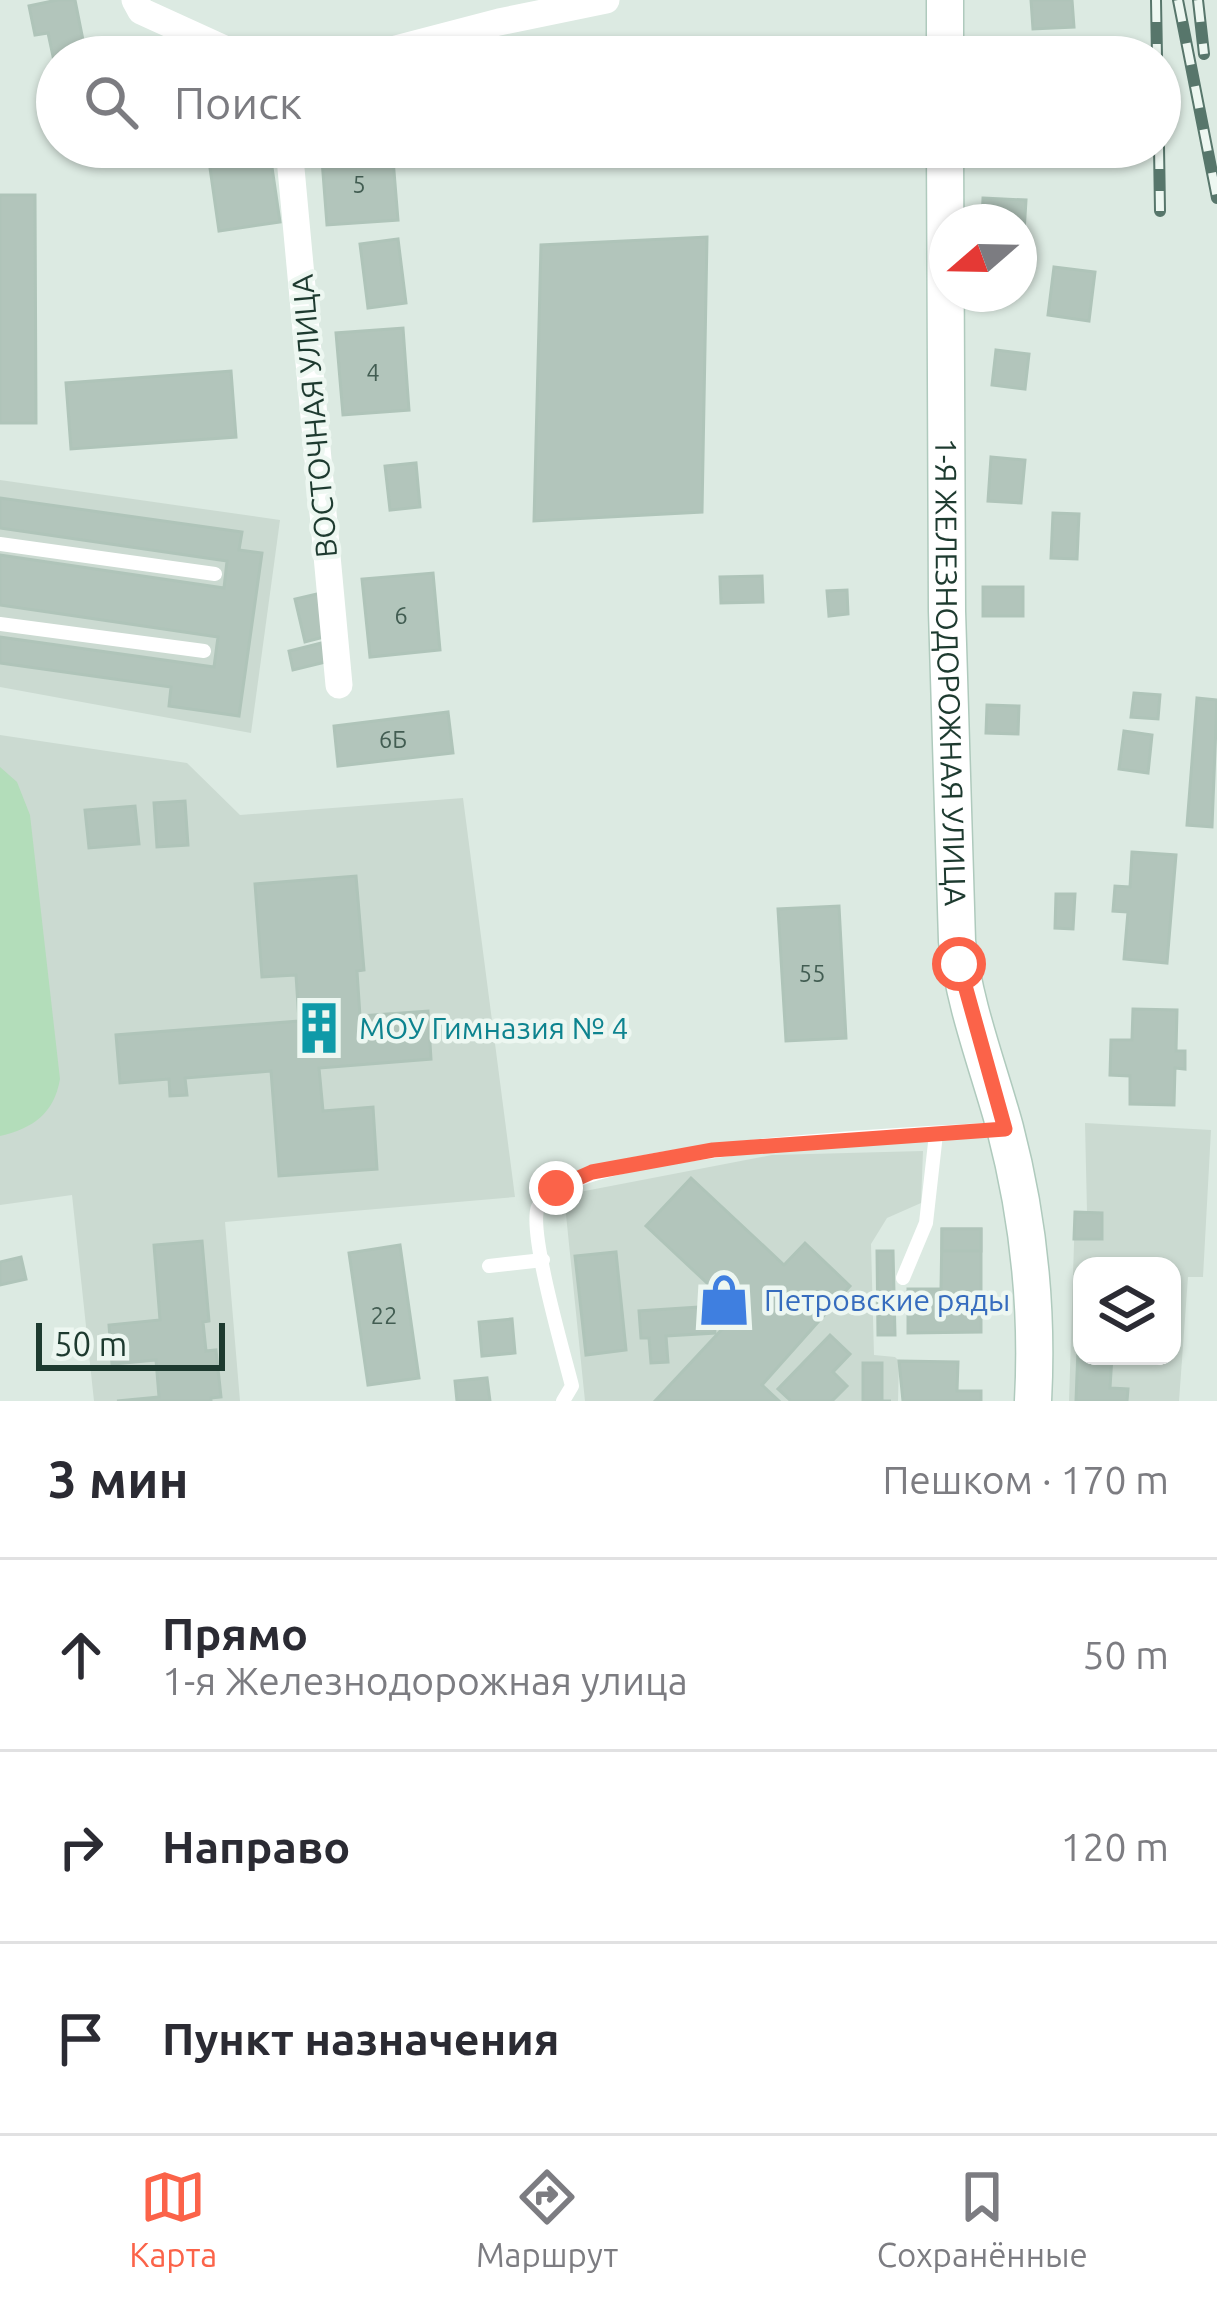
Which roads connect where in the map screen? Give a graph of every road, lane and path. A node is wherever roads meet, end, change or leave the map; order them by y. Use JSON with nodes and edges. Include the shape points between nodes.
{"nodes":[{"id":1,"x":136,"y":0,"type":"edge"},
{"id":2,"x":606,"y":0,"type":"edge"},
{"id":3,"x":945,"y":0,"type":"edge"},
{"id":4,"x":196,"y":36,"type":"edge"},
{"id":5,"x":446,"y":36,"type":"edge"},
{"id":6,"x":945,"y":36,"type":"edge"},
{"id":7,"x":291,"y":168,"type":"edge"},
{"id":8,"x":946,"y":168,"type":"edge"},
{"id":9,"x":0,"y":544,"type":"edge"},
{"id":10,"x":214,"y":574,"type":"dead end"},
{"id":11,"x":0,"y":624,"type":"edge"},
{"id":12,"x":204,"y":651,"type":"dead end"},
{"id":13,"x":339,"y":685,"type":"dead end"},
{"id":14,"x":1005,"y":1129,"type":"junction"},
{"id":15,"x":936,"y":1134,"type":"junction"},
{"id":16,"x":543,"y":1260,"type":"junction"},
{"id":17,"x":489,"y":1266,"type":"dead end"},
{"id":18,"x":903,"y":1278,"type":"dead end"},
{"id":19,"x":563,"y":1401,"type":"edge"},
{"id":20,"x":1033,"y":1401,"type":"edge"}],
"edges":[{"from":1,"to":4,"type":"street","via":[[141,11]]},
{"from":2,"to":5,"type":"street"},
{"from":3,"to":6,"type":"main road"},
{"from":7,"to":13,"type":"street","name":"ВОСТОЧНАЯ УЛИЦА"},
{"from":8,"to":14,"type":"main road","name":"1-Я ЖЕЛЕЗНОДОРОЖНАЯ УЛИЦА","via":[[957,941]]},
{"from":9,"to":10,"type":"lane"},
{"from":11,"to":12,"type":"lane"},
{"from":14,"to":15,"type":"lane"},
{"from":14,"to":20,"type":"main road","name":"1-Я ЖЕЛЕЗНОДОРОЖНАЯ УЛИЦА","via":[[1026,1228]]},
{"from":15,"to":16,"type":"lane","via":[[713,1150],[592,1172],[556,1188],[538,1207]]},
{"from":15,"to":18,"type":"lane","via":[[926,1223]]},
{"from":16,"to":17,"type":"lane"},
{"from":16,"to":19,"type":"lane","via":[[572,1386]]}]}
